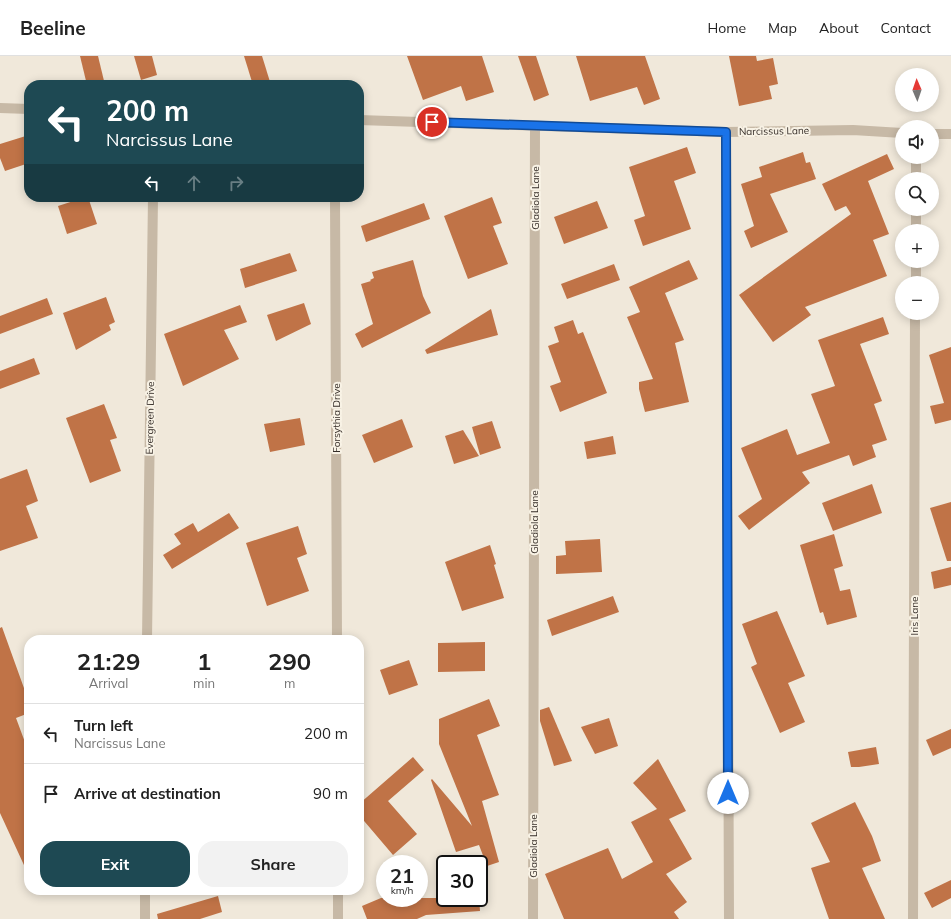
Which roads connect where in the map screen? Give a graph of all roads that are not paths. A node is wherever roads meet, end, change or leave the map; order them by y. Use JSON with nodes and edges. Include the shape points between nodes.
{"nodes":[{"id":1,"x":0,"y":108,"type":"edge"},
{"id":2,"x":24,"y":109,"type":"edge"},
{"id":3,"x":364,"y":120,"type":"edge"},
{"id":4,"x":535,"y":126,"type":"junction"},
{"id":5,"x":726,"y":132,"type":"junction"},
{"id":6,"x":895,"y":133,"type":"edge"},
{"id":7,"x":939,"y":134,"type":"edge"},
{"id":8,"x":951,"y":134,"type":"edge"},
{"id":9,"x":153,"y":202,"type":"edge"},
{"id":10,"x":335,"y":202,"type":"edge"},
{"id":11,"x":915,"y":320,"type":"edge"},
{"id":12,"x":147,"y":635,"type":"edge"},
{"id":13,"x":337,"y":635,"type":"edge"},
{"id":14,"x":145,"y":895,"type":"edge"},
{"id":15,"x":338,"y":895,"type":"edge"},
{"id":16,"x":145,"y":919,"type":"edge"},
{"id":17,"x":338,"y":919,"type":"edge"},
{"id":18,"x":533,"y":919,"type":"edge"},
{"id":19,"x":729,"y":919,"type":"edge"},
{"id":20,"x":913,"y":919,"type":"edge"}],
"edges":[{"from":1,"to":2,"type":"street"},
{"from":3,"to":4,"type":"street","name":"Narcissus Lane"},
{"from":4,"to":5,"type":"street","name":"Narcissus Lane"},
{"from":4,"to":18,"type":"street","name":"Gladiola Lane"},
{"from":5,"to":6,"type":"street","name":"Narcissus Lane","via":[[853,130]]},
{"from":5,"to":19,"type":"street"},
{"from":7,"to":8,"type":"street"},
{"from":9,"to":12,"type":"street","name":"Evergreen Drive"},
{"from":10,"to":13,"type":"street","name":"Forsythia Drive"},
{"from":11,"to":20,"type":"street","name":"Iris Lane"},
{"from":14,"to":16,"type":"street"},
{"from":15,"to":17,"type":"street"}]}
